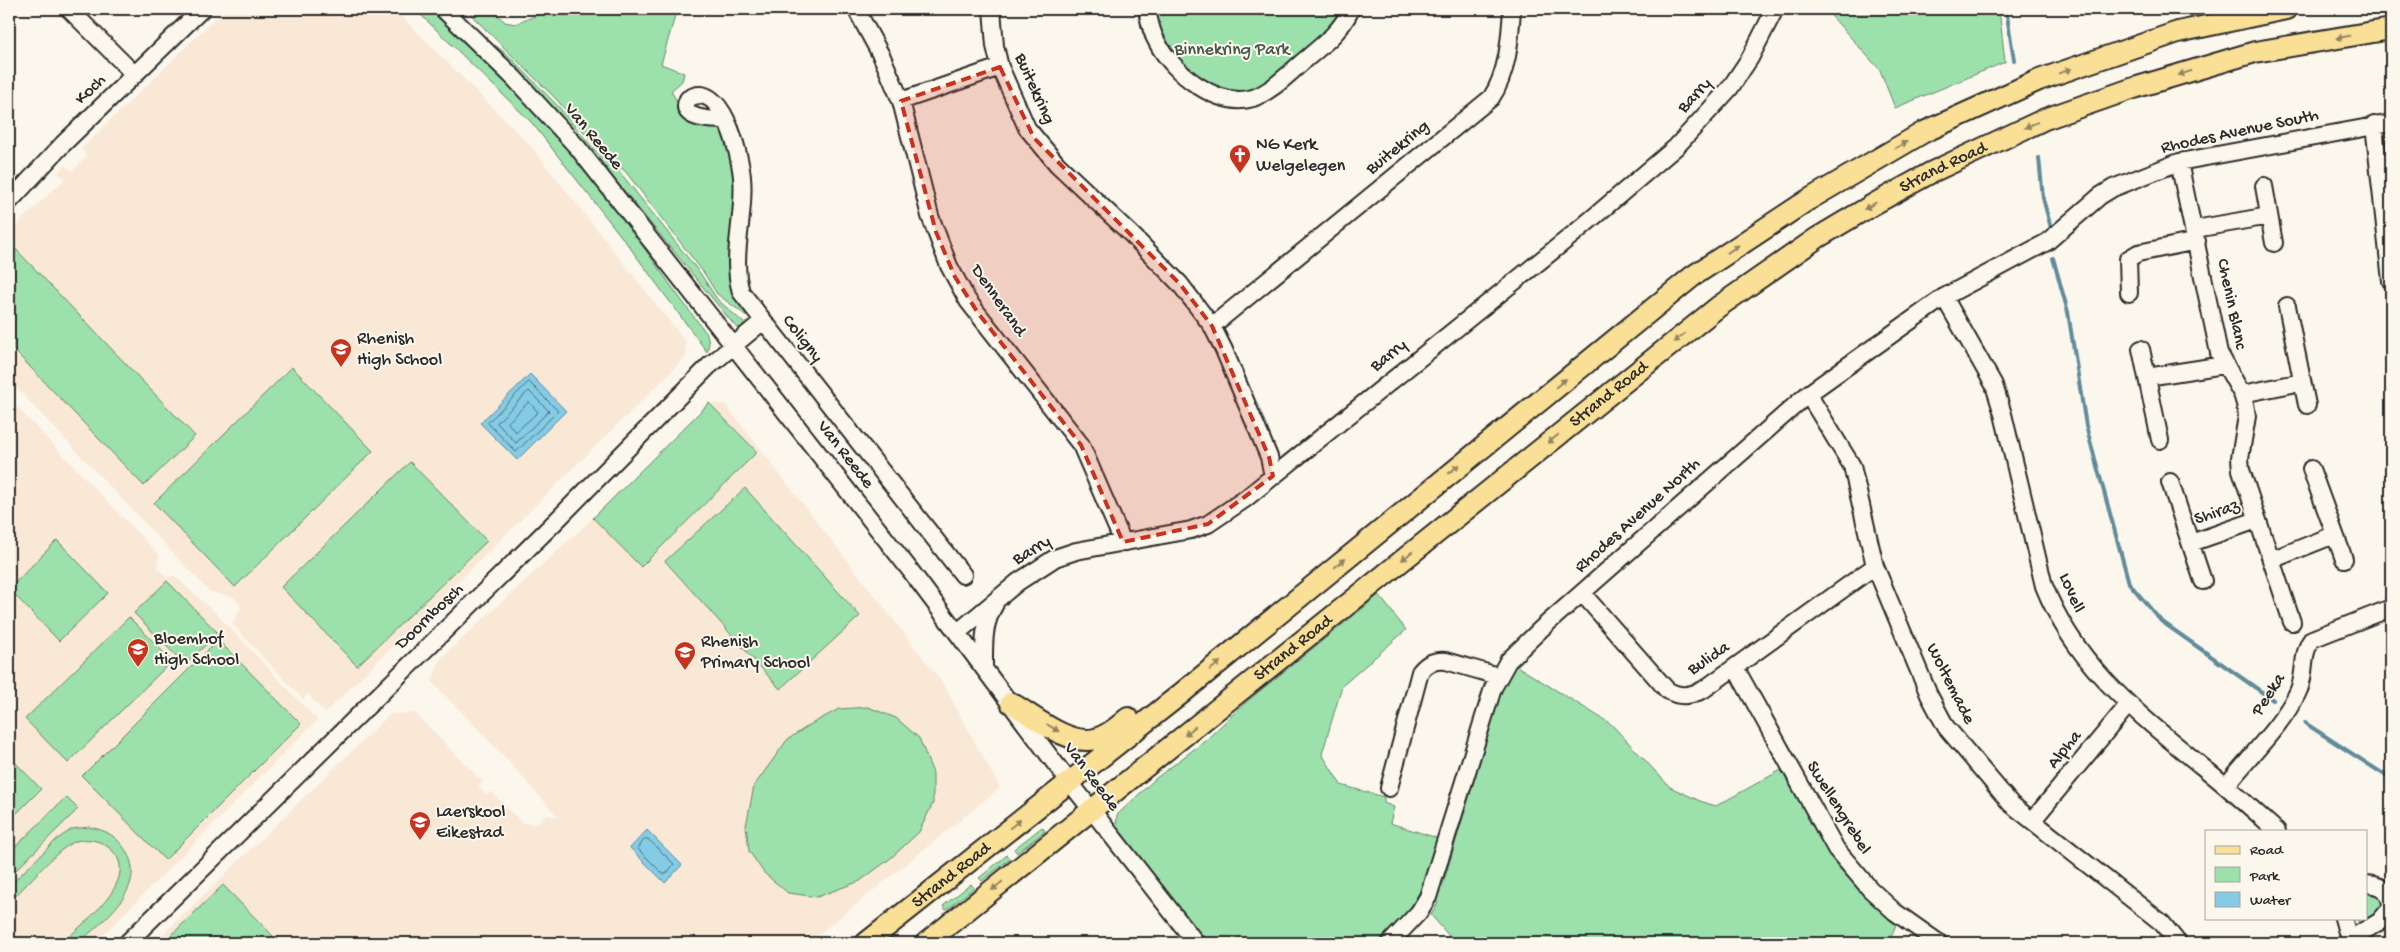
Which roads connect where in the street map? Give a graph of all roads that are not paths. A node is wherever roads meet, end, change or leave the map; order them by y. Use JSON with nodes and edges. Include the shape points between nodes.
{"nodes":[{"id":1,"x":69,"y":9,"type":"edge"},
{"id":2,"x":202,"y":9,"type":"edge"},
{"id":3,"x":443,"y":9,"type":"edge"},
{"id":4,"x":856,"y":9,"type":"edge"},
{"id":5,"x":992,"y":9,"type":"edge"},
{"id":6,"x":1147,"y":9,"type":"edge"},
{"id":7,"x":1352,"y":9,"type":"edge"},
{"id":8,"x":1512,"y":9,"type":"edge"},
{"id":9,"x":1775,"y":9,"type":"edge"},
{"id":10,"x":2234,"y":9,"type":"edge"},
{"id":11,"x":2286,"y":9,"type":"edge"},
{"id":12,"x":2391,"y":29,"type":"edge"},
{"id":13,"x":2087,"y":63,"type":"junction"},
{"id":14,"x":1000,"y":67,"type":"junction"},
{"id":15,"x":135,"y":75,"type":"junction"},
{"id":16,"x":901,"y":101,"type":"junction"},
{"id":17,"x":726,"y":120,"type":"junction"},
{"id":18,"x":2391,"y":123,"type":"edge"},
{"id":19,"x":2374,"y":125,"type":"junction"},
{"id":20,"x":2179,"y":162,"type":"junction"},
{"id":21,"x":2386,"y":181,"type":"edge"},
{"id":22,"x":2264,"y":186,"type":"dead end"},
{"id":23,"x":9,"y":202,"type":"edge"},
{"id":24,"x":2270,"y":216,"type":"junction"},
{"id":25,"x":2056,"y":235,"type":"joint"},
{"id":26,"x":2196,"y":235,"type":"junction"},
{"id":27,"x":2274,"y":243,"type":"dead end"},
{"id":28,"x":2391,"y":281,"type":"edge"},
{"id":29,"x":2128,"y":293,"type":"dead end"},
{"id":30,"x":1944,"y":297,"type":"junction"},
{"id":31,"x":2287,"y":306,"type":"dead end"},
{"id":32,"x":763,"y":321,"type":"junction"},
{"id":33,"x":1212,"y":326,"type":"junction"},
{"id":34,"x":733,"y":345,"type":"junction"},
{"id":35,"x":2141,"y":349,"type":"dead end"},
{"id":36,"x":2224,"y":365,"type":"junction"},
{"id":37,"x":2147,"y":378,"type":"junction"},
{"id":38,"x":2302,"y":382,"type":"junction"},
{"id":39,"x":1808,"y":394,"type":"junction"},
{"id":40,"x":2242,"y":394,"type":"junction"},
{"id":41,"x":2307,"y":405,"type":"dead end"},
{"id":42,"x":2160,"y":440,"type":"dead end"},
{"id":43,"x":2312,"y":469,"type":"dead end"},
{"id":44,"x":1274,"y":476,"type":"junction"},
{"id":45,"x":2170,"y":482,"type":"dead end"},
{"id":46,"x":2257,"y":520,"type":"junction"},
{"id":47,"x":2334,"y":534,"type":"junction"},
{"id":48,"x":1123,"y":542,"type":"junction"},
{"id":49,"x":2190,"y":543,"type":"junction"},
{"id":50,"x":2344,"y":559,"type":"dead end"},
{"id":51,"x":2271,"y":560,"type":"junction"},
{"id":52,"x":1875,"y":566,"type":"junction"},
{"id":53,"x":963,"y":575,"type":"dead end"},
{"id":54,"x":2203,"y":581,"type":"dead end"},
{"id":55,"x":1582,"y":593,"type":"junction"},
{"id":56,"x":996,"y":600,"type":"junction"},
{"id":57,"x":2391,"y":608,"type":"edge"},
{"id":58,"x":2292,"y":622,"type":"dead end"},
{"id":59,"x":958,"y":632,"type":"junction"},
{"id":60,"x":984,"y":666,"type":"junction"},
{"id":61,"x":1735,"y":667,"type":"junction"},
{"id":62,"x":1498,"y":676,"type":"junction"},
{"id":63,"x":1177,"y":697,"type":"junction"},
{"id":64,"x":1012,"y":703,"type":"junction"},
{"id":65,"x":2128,"y":705,"type":"junction"},
{"id":66,"x":1069,"y":781,"type":"junction"},
{"id":67,"x":2226,"y":786,"type":"junction"},
{"id":68,"x":1389,"y":788,"type":"dead end"},
{"id":69,"x":1092,"y":810,"type":"junction"},
{"id":70,"x":2033,"y":820,"type":"junction"},
{"id":71,"x":2276,"y":830,"type":"edge"},
{"id":72,"x":2368,"y":884,"type":"edge"},
{"id":73,"x":2344,"y":920,"type":"edge"},
{"id":74,"x":2350,"y":941,"type":"edge"},
{"id":75,"x":127,"y":943,"type":"edge"},
{"id":76,"x":866,"y":943,"type":"edge"},
{"id":77,"x":926,"y":943,"type":"edge"},
{"id":78,"x":1196,"y":943,"type":"edge"},
{"id":79,"x":1390,"y":943,"type":"edge"},
{"id":80,"x":1939,"y":943,"type":"edge"},
{"id":81,"x":2178,"y":943,"type":"edge"}],
"edges":[{"from":1,"to":15,"type":"street"},
{"from":2,"to":15,"type":"street","name":"Koch"},
{"from":3,"to":34,"type":"street","name":"Van Reede","via":[[514,78],[578,148]]},
{"from":4,"to":16,"type":"street","name":"Dennerand"},
{"from":5,"to":14,"type":"street","name":"Buitekring"},
{"from":6,"to":7,"type":"street","via":[[1155,38],[1166,55],[1188,78],[1210,94],[1232,100],[1254,97],[1271,88],[1335,35]]},
{"from":8,"to":33,"type":"street","name":"Buitekring","via":[[1505,71],[1491,98]]},
{"from":9,"to":44,"type":"street","name":"Barry","via":[[1750,58],[1730,88],[1676,146],[1576,232]]},
{"from":10,"to":13,"type":"main road","via":[[2165,26]]},
{"from":11,"to":13,"type":"main road","name":"Strand Road","via":[[2178,32]]},
{"from":12,"to":69,"type":"main road","name":"Strand Road","one_way":true,"via":[[2255,52],[2134,88],[2045,119],[1932,172],[1874,204],[1718,307]]},
{"from":63,"to":13,"type":"main road","name":"Strand Road","one_way":true,"via":[[1693,276],[1808,200],[1924,132],[2038,80]]},
{"from":14,"to":16,"type":"street"},
{"from":14,"to":33,"type":"street","name":"Buitekring","via":[[1034,138],[1180,284]]},
{"from":15,"to":23,"type":"street","name":"Koch","via":[[63,144]]},
{"from":16,"to":48,"type":"street","name":"Dennerand","via":[[930,216],[949,266],[978,313],[1081,445]]},
{"from":17,"to":17,"type":"street","name":"Coligny","via":[[700,118],[688,111],[688,99],[704,95],[718,106]]},
{"from":17,"to":32,"type":"street","name":"Coligny","via":[[742,177],[738,281],[746,301]]},
{"from":18,"to":19,"type":"street","name":"Rhodes Avenue South"},
{"from":19,"to":20,"type":"street","name":"Rhodes Avenue South"},
{"from":19,"to":21,"type":"street"},
{"from":20,"to":25,"type":"street","name":"Rhodes Avenue South","via":[[2113,188]]},
{"from":20,"to":26,"type":"street","name":"Chenin Blanc"},
{"from":21,"to":28,"type":"street"},
{"from":22,"to":24,"type":"street"},
{"from":24,"to":26,"type":"street"},
{"from":24,"to":27,"type":"street"},
{"from":25,"to":30,"type":"street","name":"Rhodes Avenue North"},
{"from":26,"to":29,"type":"street","via":[[2128,259]]},
{"from":26,"to":36,"type":"street","name":"Chenin Blanc","via":[[2215,338]]},
{"from":30,"to":39,"type":"street","name":"Rhodes Avenue North"},
{"from":30,"to":65,"type":"street","name":"Lovell","via":[[1994,385],[2037,560],[2054,611],[2097,674]]},
{"from":31,"to":38,"type":"street"},
{"from":32,"to":34,"type":"street","name":"Doornbosch"},
{"from":32,"to":53,"type":"street","name":"Coligny"},
{"from":33,"to":44,"type":"street","name":"Buitekring","via":[[1266,449]]},
{"from":34,"to":59,"type":"street","name":"Van Reede"},
{"from":34,"to":75,"type":"street","name":"Doornbosch"},
{"from":35,"to":37,"type":"street"},
{"from":36,"to":37,"type":"street"},
{"from":36,"to":40,"type":"street","name":"Chenin Blanc"},
{"from":37,"to":42,"type":"street"},
{"from":38,"to":40,"type":"street"},
{"from":38,"to":41,"type":"street"},
{"from":39,"to":52,"type":"street","name":"Woltemade","via":[[1852,466]]},
{"from":39,"to":55,"type":"street","name":"Rhodes Avenue North"},
{"from":40,"to":46,"type":"street","name":"Chenin Blanc","via":[[2247,416],[2241,470]]},
{"from":43,"to":47,"type":"street"},
{"from":44,"to":48,"type":"street","name":"Barry","via":[[1208,524],[1169,535]]},
{"from":45,"to":49,"type":"street","name":"Shiraz"},
{"from":46,"to":49,"type":"street","name":"Shiraz"},
{"from":46,"to":51,"type":"street","name":"Chenin Blanc"},
{"from":47,"to":50,"type":"street"},
{"from":47,"to":51,"type":"street"},
{"from":48,"to":56,"type":"street","name":"Barry","via":[[1055,558]]},
{"from":49,"to":54,"type":"street","name":"Shiraz"},
{"from":51,"to":58,"type":"street","name":"Chenin Blanc"},
{"from":52,"to":61,"type":"street","name":"Bulida"},
{"from":52,"to":70,"type":"street","name":"Woltemade","via":[[1929,695],[1946,727],[1999,792]]},
{"from":55,"to":61,"type":"street","name":"Bulida","via":[[1666,690],[1675,695],[1684,696],[1703,690]]},
{"from":55,"to":62,"type":"street","name":"Rhodes Avenue North","via":[[1526,643]]},
{"from":56,"to":59,"type":"street","name":"Barry"},
{"from":56,"to":60,"type":"street","via":[[985,628]]},
{"from":57,"to":67,"type":"street","name":"Peeka","via":[[2312,639],[2304,655],[2304,678],[2298,694]]},
{"from":59,"to":60,"type":"street","name":"Van Reede"},
{"from":60,"to":64,"type":"street","name":"Van Reede"},
{"from":61,"to":80,"type":"street","name":"Swellengrebel","via":[[1836,849],[1870,889],[1895,912]]},
{"from":62,"to":68,"type":"street","via":[[1446,661],[1426,664],[1420,672]]},
{"from":62,"to":79,"type":"street","name":"Rhodes Avenue North","via":[[1428,897],[1420,912]]},
{"from":64,"to":63,"type":"main road","one_way":true,"via":[[1072,739],[1085,741],[1106,734],[1156,701]]},
{"from":63,"to":66,"type":"main road","name":"Strand Road"},
{"from":64,"to":66,"type":"street","name":"Van Reede"},
{"from":65,"to":67,"type":"street","name":"Lovell"},
{"from":65,"to":70,"type":"street","name":"Alpha"},
{"from":66,"to":69,"type":"street","name":"Van Reede"},
{"from":76,"to":66,"type":"main road","name":"Strand Road","one_way":true},
{"from":67,"to":71,"type":"street","name":"Lovell"},
{"from":69,"to":77,"type":"main road","name":"Strand Road","one_way":true},
{"from":69,"to":78,"type":"street","name":"Van Reede"},
{"from":70,"to":81,"type":"street","name":"Woltemade","via":[[2162,923]]},
{"from":72,"to":74,"type":"street","via":[[2386,890],[2391,908],[2379,922]]},
{"from":73,"to":74,"type":"street"}]}
